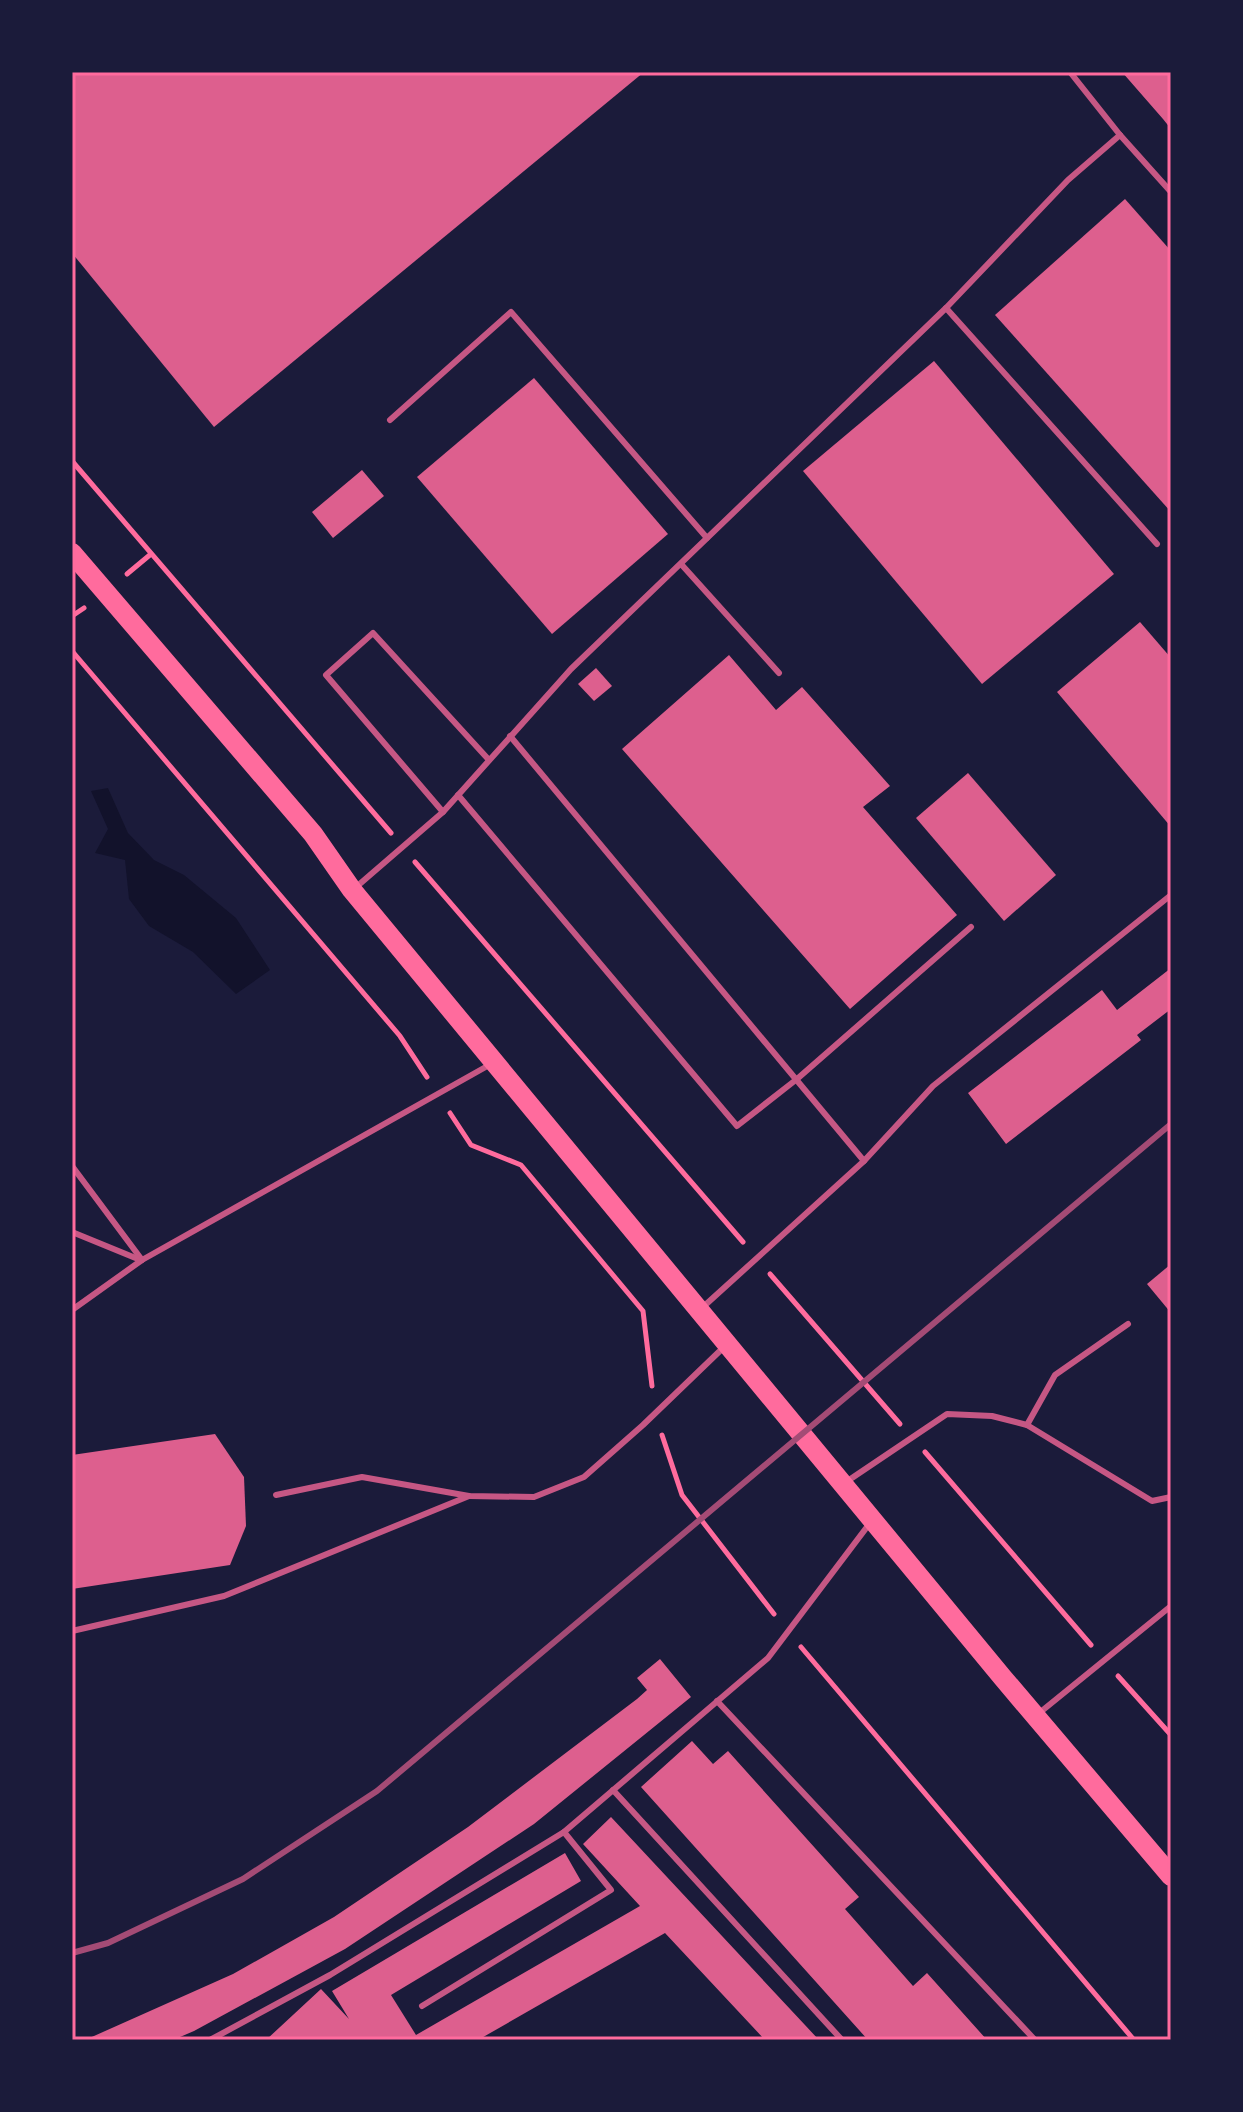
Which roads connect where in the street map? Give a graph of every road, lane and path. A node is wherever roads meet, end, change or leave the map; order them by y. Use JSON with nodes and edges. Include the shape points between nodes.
{"nodes":[{"id":1,"x":1070,"y":72,"type":"edge"},
{"id":2,"x":1120,"y":135,"type":"junction"},
{"id":3,"x":1171,"y":192,"type":"edge"},
{"id":4,"x":946,"y":308,"type":"junction"},
{"id":5,"x":390,"y":420,"type":"dead end"},
{"id":6,"x":72,"y":461,"type":"edge"},
{"id":7,"x":707,"y":538,"type":"junction"},
{"id":8,"x":1157,"y":544,"type":"dead end"},
{"id":9,"x":72,"y":553,"type":"edge"},
{"id":10,"x":681,"y":564,"type":"junction"},
{"id":11,"x":72,"y":651,"type":"edge"},
{"id":12,"x":779,"y":673,"type":"dead end"},
{"id":13,"x":510,"y":736,"type":"junction"},
{"id":14,"x":489,"y":760,"type":"junction"},
{"id":15,"x":458,"y":795,"type":"junction"},
{"id":16,"x":443,"y":812,"type":"junction"},
{"id":17,"x":403,"y":847,"type":"junction"},
{"id":18,"x":352,"y":890,"type":"junction"},
{"id":19,"x":1171,"y":895,"type":"edge"},
{"id":20,"x":971,"y":927,"type":"dead end"},
{"id":21,"x":494,"y":1062,"type":"junction"},
{"id":22,"x":797,"y":1079,"type":"junction"},
{"id":23,"x":438,"y":1094,"type":"junction"},
{"id":24,"x":864,"y":1161,"type":"junction"},
{"id":25,"x":72,"y":1166,"type":"edge"},
{"id":26,"x":72,"y":1232,"type":"edge"},
{"id":27,"x":757,"y":1258,"type":"junction"},
{"id":28,"x":142,"y":1260,"type":"junction"},
{"id":29,"x":72,"y":1310,"type":"edge"},
{"id":30,"x":699,"y":1311,"type":"junction"},
{"id":31,"x":1128,"y":1324,"type":"dead end"},
{"id":32,"x":727,"y":1344,"type":"junction"},
{"id":33,"x":655,"y":1413,"type":"junction"},
{"id":34,"x":1027,"y":1425,"type":"junction"},
{"id":35,"x":912,"y":1438,"type":"junction"},
{"id":36,"x":843,"y":1484,"type":"junction"},
{"id":37,"x":276,"y":1495,"type":"dead end"},
{"id":38,"x":469,"y":1496,"type":"junction"},
{"id":39,"x":1171,"y":1497,"type":"edge"},
{"id":40,"x":873,"y":1520,"type":"junction"},
{"id":41,"x":1171,"y":1606,"type":"edge"},
{"id":42,"x":72,"y":1631,"type":"edge"},
{"id":43,"x":788,"y":1632,"type":"junction"},
{"id":44,"x":1105,"y":1661,"type":"junction"},
{"id":45,"x":717,"y":1701,"type":"junction"},
{"id":46,"x":1035,"y":1716,"type":"junction"},
{"id":47,"x":1171,"y":1735,"type":"edge"},
{"id":48,"x":613,"y":1790,"type":"junction"},
{"id":49,"x":564,"y":1832,"type":"junction"},
{"id":50,"x":1171,"y":1876,"type":"edge"},
{"id":51,"x":422,"y":2006,"type":"dead end"},
{"id":52,"x":210,"y":2040,"type":"edge"},
{"id":53,"x":842,"y":2040,"type":"edge"},
{"id":54,"x":1035,"y":2040,"type":"edge"},
{"id":55,"x":1134,"y":2040,"type":"edge"}],
"edges":[{"from":1,"to":2,"type":"lane"},
{"from":2,"to":3,"type":"lane"},
{"from":2,"to":4,"type":"lane","via":[[1068,180]]},
{"from":4,"to":7,"type":"lane"},
{"from":4,"to":8,"type":"lane"},
{"from":5,"to":7,"type":"lane","via":[[511,312]]},
{"from":6,"to":17,"type":"path"},
{"from":7,"to":10,"type":"lane"},
{"from":9,"to":18,"type":"main road","via":[[313,834]]},
{"from":10,"to":12,"type":"lane"},
{"from":10,"to":13,"type":"lane"},
{"from":11,"to":23,"type":"path","via":[[400,1036]]},
{"from":13,"to":14,"type":"lane"},
{"from":13,"to":22,"type":"lane"},
{"from":14,"to":15,"type":"lane"},
{"from":14,"to":16,"type":"lane","via":[[373,633],[326,675]]},
{"from":15,"to":16,"type":"lane"},
{"from":15,"to":22,"type":"lane","via":[[737,1126]]},
{"from":16,"to":17,"type":"lane"},
{"from":17,"to":18,"type":"lane"},
{"from":17,"to":27,"type":"path"},
{"from":18,"to":21,"type":"main road"},
{"from":19,"to":24,"type":"lane","via":[[933,1086]]},
{"from":20,"to":22,"type":"lane"},
{"from":21,"to":23,"type":"lane"},
{"from":21,"to":30,"type":"main road"},
{"from":22,"to":24,"type":"lane"},
{"from":23,"to":28,"type":"lane"},
{"from":23,"to":33,"type":"path","via":[[471,1145],[521,1165],[643,1311]]},
{"from":24,"to":27,"type":"lane"},
{"from":25,"to":28,"type":"lane"},
{"from":26,"to":28,"type":"lane"},
{"from":27,"to":30,"type":"lane"},
{"from":27,"to":35,"type":"path"},
{"from":28,"to":29,"type":"lane"},
{"from":30,"to":32,"type":"main road"},
{"from":31,"to":34,"type":"lane","via":[[1055,1375]]},
{"from":32,"to":33,"type":"lane"},
{"from":32,"to":36,"type":"main road"},
{"from":33,"to":38,"type":"lane","via":[[584,1477],[534,1497]]},
{"from":33,"to":43,"type":"path","via":[[682,1495]]},
{"from":34,"to":35,"type":"lane","via":[[992,1416],[947,1414]]},
{"from":34,"to":39,"type":"lane","via":[[1152,1501]]},
{"from":35,"to":36,"type":"lane"},
{"from":35,"to":44,"type":"path"},
{"from":36,"to":40,"type":"main road"},
{"from":37,"to":38,"type":"lane","via":[[362,1477]]},
{"from":38,"to":42,"type":"lane","via":[[224,1596]]},
{"from":40,"to":43,"type":"lane"},
{"from":40,"to":46,"type":"main road"},
{"from":41,"to":44,"type":"lane"},
{"from":43,"to":45,"type":"lane","via":[[768,1658]]},
{"from":43,"to":55,"type":"path"},
{"from":44,"to":46,"type":"lane"},
{"from":44,"to":47,"type":"path"},
{"from":45,"to":48,"type":"lane"},
{"from":45,"to":54,"type":"lane"},
{"from":46,"to":50,"type":"main road"},
{"from":48,"to":49,"type":"lane"},
{"from":48,"to":53,"type":"lane"},
{"from":49,"to":51,"type":"lane","via":[[611,1890]]},
{"from":49,"to":52,"type":"lane","via":[[330,1975]]}]}
